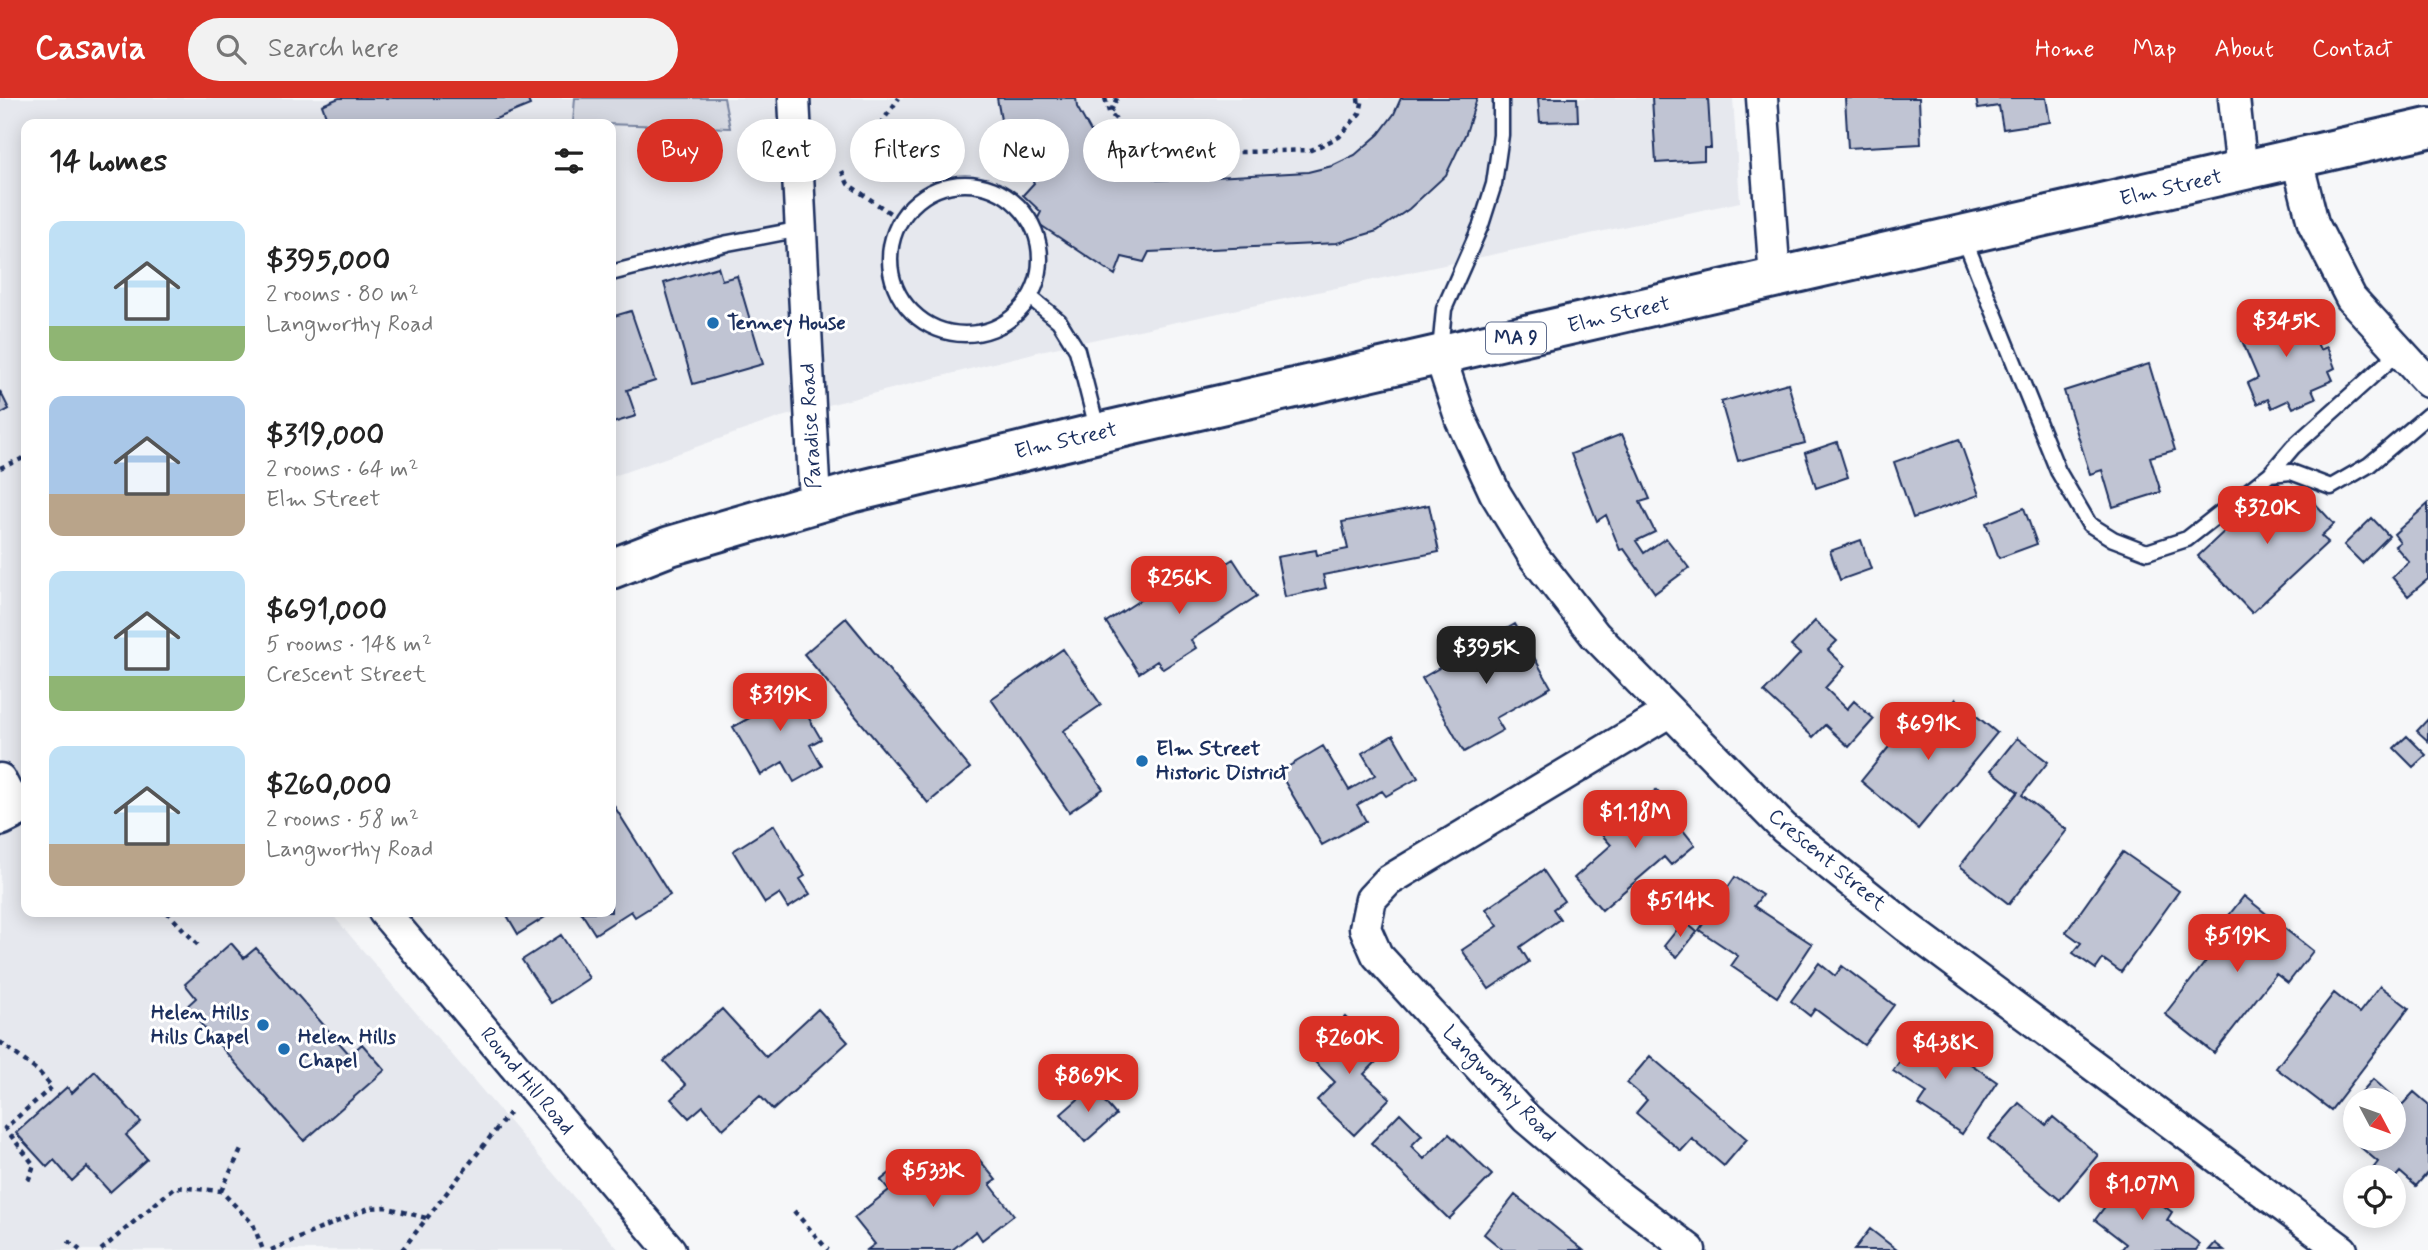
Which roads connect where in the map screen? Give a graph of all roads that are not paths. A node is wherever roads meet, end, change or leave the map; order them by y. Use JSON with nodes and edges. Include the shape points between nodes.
{"nodes":[{"id":1,"x":794,"y":98,"type":"edge"},
{"id":2,"x":1501,"y":98,"type":"edge"},
{"id":3,"x":1762,"y":98,"type":"edge"},
{"id":4,"x":2234,"y":98,"type":"edge"},
{"id":5,"x":2428,"y":128,"type":"edge"},
{"id":6,"x":2297,"y":160,"type":"junction"},
{"id":7,"x":2242,"y":172,"type":"junction"},
{"id":8,"x":801,"y":229,"type":"junction"},
{"id":9,"x":1963,"y":236,"type":"junction"},
{"id":10,"x":616,"y":271,"type":"edge"},
{"id":11,"x":1774,"y":279,"type":"junction"},
{"id":12,"x":1030,"y":297,"type":"junction"},
{"id":13,"x":2400,"y":351,"type":"junction"},
{"id":14,"x":1440,"y":356,"type":"junction"},
{"id":15,"x":2428,"y":382,"type":"edge"},
{"id":16,"x":2428,"y":415,"type":"edge"},
{"id":17,"x":1098,"y":433,"type":"junction"},
{"id":18,"x":2270,"y":474,"type":"junction"},
{"id":19,"x":815,"y":502,"type":"junction"},
{"id":20,"x":616,"y":563,"type":"edge"},
{"id":21,"x":1669,"y":712,"type":"junction"},
{"id":22,"x":388,"y":917,"type":"edge"},
{"id":23,"x":670,"y":1250,"type":"edge"},
{"id":24,"x":1690,"y":1250,"type":"edge"},
{"id":25,"x":2342,"y":1250,"type":"edge"}],
"edges":[{"from":1,"to":8,"type":"street","name":"Paradise Road"},
{"from":2,"to":14,"type":"lane","via":[[1494,184],[1444,309]]},
{"from":3,"to":11,"type":"street"},
{"from":4,"to":7,"type":"street"},
{"from":5,"to":6,"type":"highway","name":"Elm Street","number":"MA 9"},
{"from":6,"to":7,"type":"highway","name":"Elm Street","number":"MA 9"},
{"from":6,"to":13,"type":"street","via":[[2313,223],[2351,298]]},
{"from":7,"to":9,"type":"highway","name":"Elm Street","number":"MA 9"},
{"from":8,"to":10,"type":"lane"},
{"from":8,"to":19,"type":"street","name":"Paradise Road"},
{"from":9,"to":11,"type":"highway","name":"Elm Street","number":"MA 9"},
{"from":9,"to":18,"type":"lane","via":[[2058,471],[2090,524],[2147,552],[2187,539]]},
{"from":11,"to":14,"type":"highway","name":"Elm Street","number":"MA 9"},
{"from":12,"to":12,"type":"lane","via":[[1015,315],[995,328],[971,334],[926,324],[908,309],[895,289],[889,266],[891,242],[900,220],[917,200],[940,187],[966,183],[992,188],[1014,201],[1030,221],[1039,246],[1039,272]]},
{"from":12,"to":17,"type":"lane","via":[[1059,321],[1077,350]]},
{"from":13,"to":15,"type":"street"},
{"from":13,"to":18,"type":"lane","via":[[2293,447]]},
{"from":14,"to":17,"type":"highway","name":"Elm Street","number":"MA 9"},
{"from":14,"to":21,"type":"street","name":"Crescent Street","via":[[1461,420],[1495,493],[1534,557],[1595,635]]},
{"from":16,"to":18,"type":"lane","via":[[2369,465],[2330,487],[2291,472]]},
{"from":17,"to":19,"type":"highway","name":"Elm Street","number":"MA 9"},
{"from":19,"to":20,"type":"highway","name":"Elm Street","number":"MA 9"},
{"from":21,"to":24,"type":"street","name":"Langworthy Road","via":[[1388,881],[1371,899],[1365,928],[1377,955],[1526,1118]]},
{"from":21,"to":25,"type":"street","name":"Crescent Street","via":[[1784,828],[1907,928]]},
{"from":22,"to":23,"type":"street","name":"Round Hill Road"}]}
